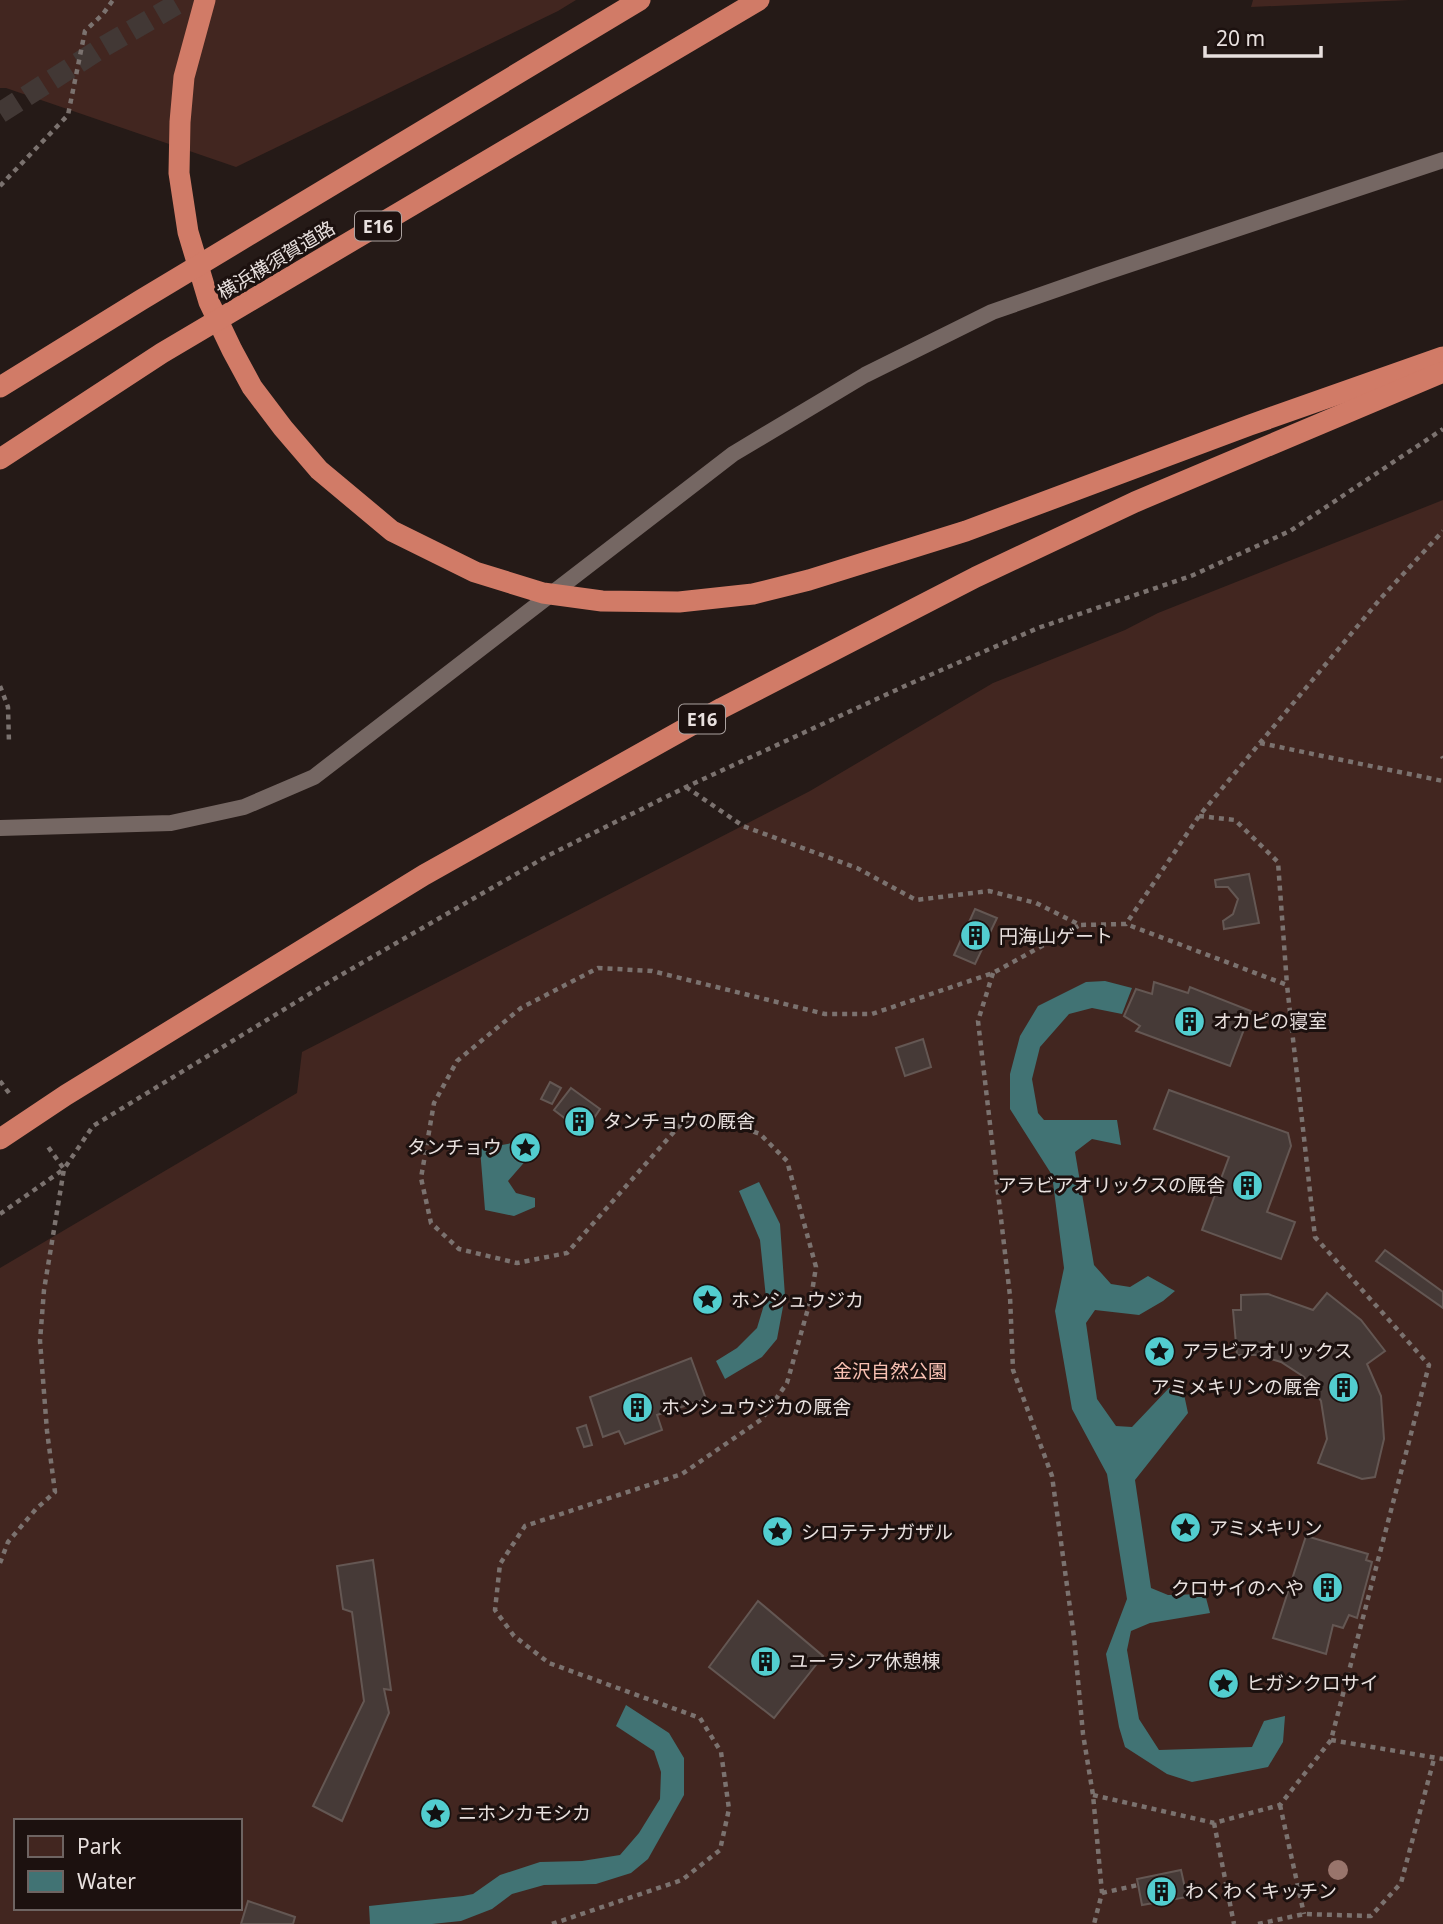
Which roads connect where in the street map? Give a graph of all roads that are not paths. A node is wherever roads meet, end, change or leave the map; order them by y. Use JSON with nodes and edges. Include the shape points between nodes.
{"nodes":[{"id":1,"x":205,"y":0,"type":"edge"},
{"id":2,"x":640,"y":0,"type":"edge"},
{"id":3,"x":759,"y":0,"type":"edge"},
{"id":4,"x":1443,"y":160,"type":"edge"},
{"id":5,"x":1443,"y":357,"type":"edge"},
{"id":6,"x":1443,"y":372,"type":"edge"},
{"id":7,"x":0,"y":387,"type":"edge"},
{"id":8,"x":0,"y":459,"type":"edge"},
{"id":9,"x":0,"y":828,"type":"edge"},
{"id":10,"x":0,"y":1139,"type":"edge"}],
"edges":[{"from":1,"to":5,"type":"highway","via":[[184,77],[179,173],[188,232],[209,302],[253,387],[319,470],[392,531],[475,572],[543,593],[602,601],[679,602],[753,594],[809,580],[966,531]]},
{"from":2,"to":7,"type":"highway","name":"横浜横須賀道路"},
{"from":3,"to":8,"type":"highway","name":"横浜横須賀道路","number":"E16","via":[[162,354]]},
{"from":4,"to":9,"type":"lane","via":[[992,312],[865,375],[733,454],[314,777],[244,807],[171,823]]},
{"from":6,"to":10,"type":"highway","number":"E16","via":[[1135,502],[976,577],[722,708],[424,875]]}]}
